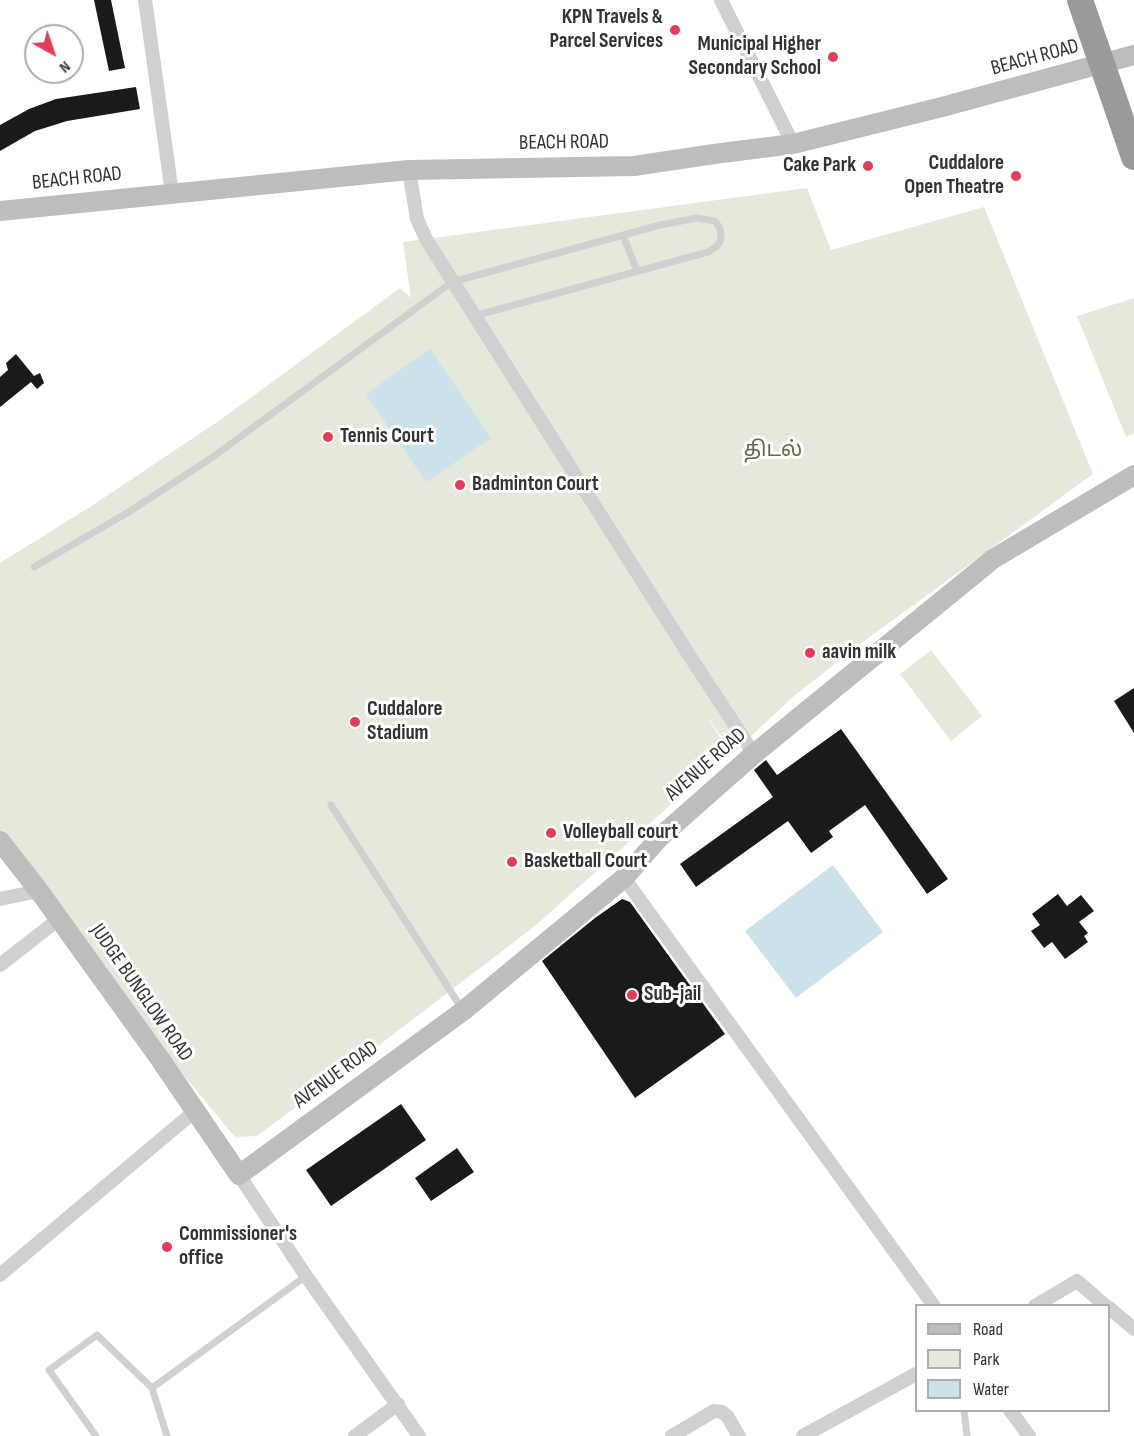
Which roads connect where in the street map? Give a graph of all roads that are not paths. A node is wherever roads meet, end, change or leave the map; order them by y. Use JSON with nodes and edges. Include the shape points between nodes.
{"nodes":[{"id":1,"x":145,"y":0,"type":"edge"},
{"id":2,"x":721,"y":0,"type":"edge"},
{"id":3,"x":1080,"y":0,"type":"edge"},
{"id":4,"x":1097,"y":0,"type":"edge"},
{"id":5,"x":1118,"y":60,"type":"edge"},
{"id":6,"x":1134,"y":103,"type":"edge"},
{"id":7,"x":793,"y":144,"type":"junction"},
{"id":8,"x":1134,"y":157,"type":"edge"},
{"id":9,"x":409,"y":170,"type":"junction"},
{"id":10,"x":172,"y":193,"type":"junction"},
{"id":11,"x":0,"y":211,"type":"edge"},
{"id":12,"x":623,"y":235,"type":"junction"},
{"id":13,"x":637,"y":272,"type":"junction"},
{"id":14,"x":452,"y":282,"type":"junction"},
{"id":15,"x":474,"y":316,"type":"junction"},
{"id":16,"x":1134,"y":475,"type":"edge"},
{"id":17,"x":34,"y":567,"type":"dead end"},
{"id":18,"x":754,"y":754,"type":"junction"},
{"id":19,"x":331,"y":806,"type":"dead end"},
{"id":20,"x":0,"y":841,"type":"edge"},
{"id":21,"x":624,"y":878,"type":"junction"},
{"id":22,"x":39,"y":891,"type":"junction"},
{"id":23,"x":0,"y":899,"type":"edge"},
{"id":24,"x":59,"y":919,"type":"junction"},
{"id":25,"x":0,"y":965,"type":"edge"},
{"id":26,"x":463,"y":1011,"type":"junction"},
{"id":27,"x":195,"y":1111,"type":"junction"},
{"id":28,"x":239,"y":1175,"type":"junction"},
{"id":29,"x":0,"y":1275,"type":"edge"},
{"id":30,"x":306,"y":1276,"type":"junction"},
{"id":31,"x":933,"y":1304,"type":"edge"},
{"id":32,"x":1037,"y":1304,"type":"edge"},
{"id":33,"x":1105,"y":1304,"type":"edge"},
{"id":34,"x":1110,"y":1309,"type":"edge"},
{"id":35,"x":1134,"y":1329,"type":"edge"},
{"id":36,"x":915,"y":1375,"type":"edge"},
{"id":37,"x":152,"y":1388,"type":"junction"},
{"id":38,"x":398,"y":1404,"type":"junction"},
{"id":39,"x":964,"y":1412,"type":"edge"},
{"id":40,"x":1011,"y":1412,"type":"edge"},
{"id":41,"x":96,"y":1436,"type":"edge"},
{"id":42,"x":167,"y":1436,"type":"edge"},
{"id":43,"x":355,"y":1436,"type":"edge"},
{"id":44,"x":419,"y":1436,"type":"edge"},
{"id":45,"x":672,"y":1436,"type":"edge"},
{"id":46,"x":739,"y":1436,"type":"edge"},
{"id":47,"x":803,"y":1436,"type":"edge"},
{"id":48,"x":967,"y":1436,"type":"edge"},
{"id":49,"x":1029,"y":1436,"type":"edge"}],
"edges":[{"from":1,"to":10,"type":"street"},
{"from":2,"to":7,"type":"street"},
{"from":3,"to":5,"type":"highway"},
{"from":4,"to":5,"type":"highway"},
{"from":5,"to":6,"type":"highway"},
{"from":5,"to":7,"type":"street","name":"BEACH ROAD"},
{"from":5,"to":8,"type":"highway"},
{"from":7,"to":9,"type":"street","name":"BEACH ROAD","via":[[634,166]]},
{"from":9,"to":10,"type":"street","name":"BEACH ROAD"},
{"from":9,"to":14,"type":"street","via":[[417,219]]},
{"from":10,"to":11,"type":"street","name":"BEACH ROAD"},
{"from":12,"to":13,"type":"lane"},
{"from":12,"to":13,"type":"lane","via":[[697,218],[715,221],[720,228],[720,242],[708,252]]},
{"from":12,"to":14,"type":"lane"},
{"from":13,"to":15,"type":"lane"},
{"from":14,"to":15,"type":"street"},
{"from":14,"to":17,"type":"lane","via":[[210,459]]},
{"from":15,"to":18,"type":"street"},
{"from":16,"to":18,"type":"street","name":"AVENUE ROAD","via":[[993,559]]},
{"from":18,"to":21,"type":"street","name":"AVENUE ROAD","via":[[660,837]]},
{"from":19,"to":26,"type":"lane"},
{"from":20,"to":22,"type":"street","name":"JUDGE BUNGLOW ROAD"},
{"from":21,"to":26,"type":"street","name":"AVENUE ROAD"},
{"from":21,"to":31,"type":"street"},
{"from":22,"to":23,"type":"street"},
{"from":22,"to":24,"type":"street","name":"JUDGE BUNGLOW ROAD"},
{"from":24,"to":25,"type":"street"},
{"from":24,"to":27,"type":"street","name":"JUDGE BUNGLOW ROAD"},
{"from":26,"to":28,"type":"street","name":"AVENUE ROAD"},
{"from":27,"to":28,"type":"street","name":"JUDGE BUNGLOW ROAD"},
{"from":27,"to":29,"type":"street"},
{"from":28,"to":30,"type":"street"},
{"from":30,"to":37,"type":"lane"},
{"from":30,"to":38,"type":"street"},
{"from":32,"to":33,"type":"street","via":[[1077,1281]]},
{"from":34,"to":35,"type":"street"},
{"from":36,"to":47,"type":"street"},
{"from":37,"to":41,"type":"lane","via":[[97,1335],[49,1370]]},
{"from":37,"to":42,"type":"lane"},
{"from":38,"to":43,"type":"street"},
{"from":38,"to":44,"type":"street"},
{"from":39,"to":48,"type":"lane"},
{"from":40,"to":49,"type":"street"},
{"from":45,"to":46,"type":"street","via":[[714,1411],[727,1416]]}]}
